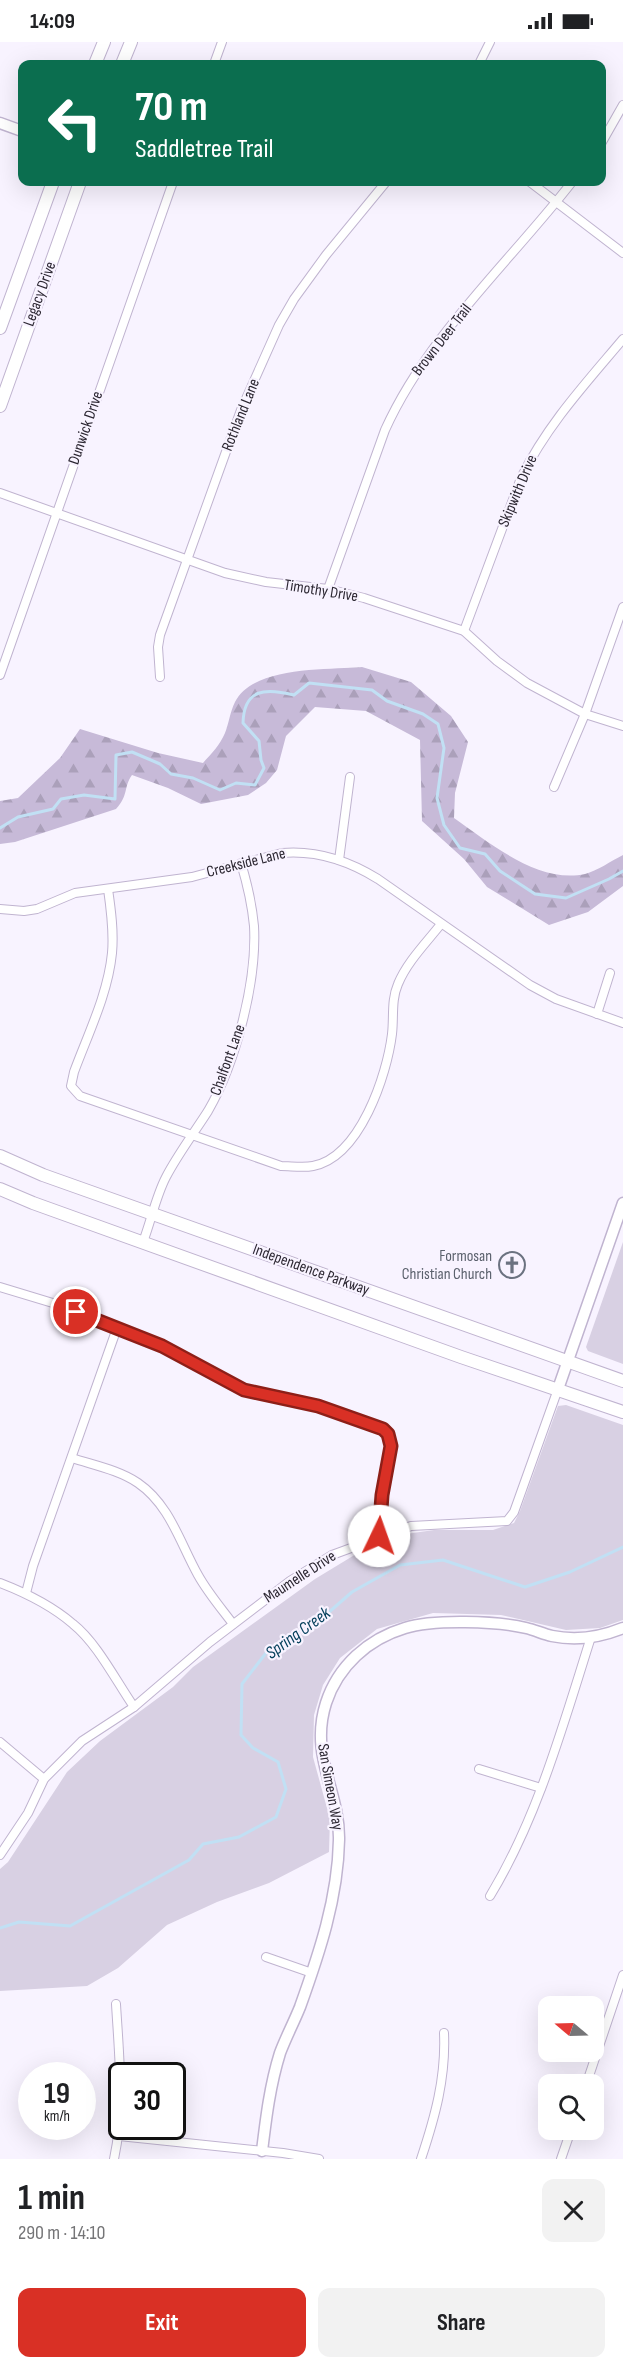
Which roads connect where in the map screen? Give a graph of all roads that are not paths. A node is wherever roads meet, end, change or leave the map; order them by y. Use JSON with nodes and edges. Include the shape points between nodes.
{"nodes":[{"id":1,"x":104,"y":42,"type":"edge"},
{"id":2,"x":130,"y":42,"type":"edge"},
{"id":3,"x":222,"y":42,"type":"edge"},
{"id":4,"x":490,"y":42,"type":"edge"},
{"id":5,"x":97,"y":60,"type":"edge"},
{"id":6,"x":123,"y":60,"type":"edge"},
{"id":7,"x":215,"y":60,"type":"edge"},
{"id":8,"x":481,"y":60,"type":"edge"},
{"id":9,"x":623,"y":105,"type":"edge"},
{"id":10,"x":0,"y":123,"type":"edge"},
{"id":11,"x":18,"y":130,"type":"edge"},
{"id":12,"x":606,"y":135,"type":"edge"},
{"id":13,"x":52,"y":186,"type":"edge"},
{"id":14,"x":79,"y":186,"type":"edge"},
{"id":15,"x":172,"y":186,"type":"edge"},
{"id":16,"x":383,"y":186,"type":"edge"},
{"id":17,"x":535,"y":186,"type":"edge"},
{"id":18,"x":569,"y":186,"type":"edge"},
{"id":19,"x":556,"y":202,"type":"junction"},
{"id":20,"x":623,"y":253,"type":"edge"},
{"id":21,"x":0,"y":328,"type":"edge"},
{"id":22,"x":623,"y":339,"type":"edge"},
{"id":23,"x":0,"y":406,"type":"edge"},
{"id":24,"x":0,"y":493,"type":"edge"},
{"id":25,"x":56,"y":513,"type":"junction"},
{"id":26,"x":186,"y":560,"type":"junction"},
{"id":27,"x":328,"y":589,"type":"junction"},
{"id":28,"x":623,"y":607,"type":"edge"},
{"id":29,"x":464,"y":631,"type":"junction"},
{"id":30,"x":0,"y":675,"type":"edge"},
{"id":31,"x":160,"y":676,"type":"dead end"},
{"id":32,"x":585,"y":714,"type":"junction"},
{"id":33,"x":623,"y":726,"type":"edge"},
{"id":34,"x":350,"y":777,"type":"dead end"},
{"id":35,"x":554,"y":787,"type":"dead end"},
{"id":36,"x":339,"y":860,"type":"junction"},
{"id":37,"x":241,"y":863,"type":"junction"},
{"id":38,"x":108,"y":889,"type":"junction"},
{"id":39,"x":0,"y":909,"type":"edge"},
{"id":40,"x":441,"y":924,"type":"junction"},
{"id":41,"x":610,"y":973,"type":"dead end"},
{"id":42,"x":597,"y":1014,"type":"junction"},
{"id":43,"x":623,"y":1023,"type":"edge"},
{"id":44,"x":191,"y":1135,"type":"junction"},
{"id":45,"x":0,"y":1156,"type":"edge"},
{"id":46,"x":0,"y":1189,"type":"edge"},
{"id":47,"x":623,"y":1203,"type":"edge"},
{"id":48,"x":153,"y":1213,"type":"junction"},
{"id":49,"x":143,"y":1242,"type":"junction"},
{"id":50,"x":0,"y":1287,"type":"edge"},
{"id":51,"x":117,"y":1328,"type":"junction"},
{"id":52,"x":568,"y":1362,"type":"junction"},
{"id":53,"x":623,"y":1381,"type":"edge"},
{"id":54,"x":558,"y":1389,"type":"junction"},
{"id":55,"x":623,"y":1412,"type":"edge"},
{"id":56,"x":72,"y":1458,"type":"junction"},
{"id":57,"x":379,"y":1536,"type":"junction"},
{"id":58,"x":0,"y":1583,"type":"edge"},
{"id":59,"x":26,"y":1593,"type":"junction"},
{"id":60,"x":233,"y":1624,"type":"junction"},
{"id":61,"x":623,"y":1628,"type":"edge"},
{"id":62,"x":591,"y":1637,"type":"junction"},
{"id":63,"x":134,"y":1707,"type":"junction"},
{"id":64,"x":0,"y":1742,"type":"edge"},
{"id":65,"x":479,"y":1769,"type":"dead end"},
{"id":66,"x":44,"y":1779,"type":"junction"},
{"id":67,"x":541,"y":1788,"type":"junction"},
{"id":68,"x":0,"y":1855,"type":"edge"},
{"id":69,"x":490,"y":1896,"type":"dead end"},
{"id":70,"x":266,"y":1957,"type":"dead end"},
{"id":71,"x":312,"y":1972,"type":"junction"},
{"id":72,"x":623,"y":1975,"type":"edge"},
{"id":73,"x":117,"y":2004,"type":"dead end"},
{"id":74,"x":444,"y":2033,"type":"dead end"},
{"id":75,"x":119,"y":2062,"type":"edge"},
{"id":76,"x":590,"y":2074,"type":"edge"},
{"id":77,"x":118,"y":2140,"type":"edge"},
{"id":78,"x":149,"y":2140,"type":"edge"},
{"id":79,"x":568,"y":2140,"type":"edge"},
{"id":80,"x":261,"y":2155,"type":"edge"},
{"id":81,"x":114,"y":2159,"type":"edge"},
{"id":82,"x":319,"y":2159,"type":"edge"},
{"id":83,"x":421,"y":2159,"type":"edge"},
{"id":84,"x":561,"y":2159,"type":"edge"}],
"edges":[{"from":1,"to":5,"type":"main road"},
{"from":2,"to":6,"type":"main road"},
{"from":3,"to":7,"type":"street"},
{"from":4,"to":8,"type":"street"},
{"from":9,"to":12,"type":"street"},
{"from":10,"to":11,"type":"street"},
{"from":13,"to":21,"type":"main road","name":"Legacy Drive"},
{"from":14,"to":23,"type":"main road","name":"Legacy Drive"},
{"from":15,"to":25,"type":"street","name":"Dunwick Drive"},
{"from":16,"to":26,"type":"street","name":"Rothland Lane","via":[[326,255],[279,324],[241,410]]},
{"from":17,"to":19,"type":"street"},
{"from":18,"to":19,"type":"street","name":"Brown Deer Trail"},
{"from":19,"to":20,"type":"street"},
{"from":19,"to":27,"type":"street","name":"Brown Deer Trail","via":[[423,360],[384,430]]},
{"from":22,"to":29,"type":"street","name":"Skipwith Drive","via":[[557,417],[531,458]]},
{"from":24,"to":25,"type":"street","name":"Timothy Drive"},
{"from":25,"to":26,"type":"street","name":"Timothy Drive"},
{"from":25,"to":30,"type":"street","name":"Dunwick Drive"},
{"from":26,"to":27,"type":"street","name":"Timothy Drive","via":[[243,578]]},
{"from":26,"to":31,"type":"street","name":"Rothland Lane","via":[[160,635]]},
{"from":27,"to":29,"type":"street","name":"Timothy Drive"},
{"from":28,"to":32,"type":"street"},
{"from":29,"to":32,"type":"street","name":"Timothy Drive","via":[[525,681]]},
{"from":32,"to":33,"type":"street","name":"Timothy Drive"},
{"from":32,"to":35,"type":"street"},
{"from":34,"to":36,"type":"street"},
{"from":36,"to":37,"type":"street","name":"Creekside Lane","via":[[297,852]]},
{"from":36,"to":40,"type":"street","name":"Creekside Lane","via":[[378,879]]},
{"from":37,"to":38,"type":"street","name":"Creekside Lane","via":[[192,877]]},
{"from":37,"to":44,"type":"street","name":"Chalfont Lane","via":[[254,926],[249,988],[222,1081]]},
{"from":38,"to":39,"type":"street","name":"Creekside Lane","via":[[75,893],[37,909]]},
{"from":38,"to":44,"type":"street","via":[[112,926],[108,978],[71,1086],[80,1096]]},
{"from":40,"to":42,"type":"street","name":"Creekside Lane","via":[[530,985]]},
{"from":40,"to":44,"type":"street","via":[[398,984],[387,1064],[372,1106],[356,1132],[333,1157],[314,1166],[281,1166]]},
{"from":41,"to":42,"type":"street"},
{"from":42,"to":43,"type":"street","name":"Creekside Lane"},
{"from":44,"to":48,"type":"street","name":"Chalfont Lane","via":[[165,1179]]},
{"from":45,"to":48,"type":"main road","name":"Independence Parkway"},
{"from":46,"to":49,"type":"main road","name":"Independence Parkway"},
{"from":47,"to":52,"type":"street","name":"Maumelle Drive"},
{"from":48,"to":49,"type":"street","name":"Chalfont Lane"},
{"from":48,"to":52,"type":"main road","name":"Independence Parkway"},
{"from":49,"to":54,"type":"main road","name":"Independence Parkway"},
{"from":50,"to":51,"type":"street"},
{"from":51,"to":56,"type":"street"},
{"from":51,"to":57,"type":"street","via":[[162,1346],[244,1390],[318,1406],[383,1429],[391,1446]]},
{"from":52,"to":53,"type":"main road","name":"Independence Parkway"},
{"from":52,"to":54,"type":"street","name":"Maumelle Drive"},
{"from":54,"to":55,"type":"main road","name":"Independence Parkway"},
{"from":54,"to":57,"type":"street","name":"Maumelle Drive","via":[[514,1512],[507,1521],[411,1526]]},
{"from":56,"to":59,"type":"street"},
{"from":56,"to":60,"type":"street","via":[[123,1475],[154,1497],[171,1518],[207,1590]]},
{"from":57,"to":60,"type":"street","name":"Maumelle Drive","via":[[316,1564]]},
{"from":58,"to":59,"type":"street"},
{"from":59,"to":63,"type":"street","via":[[73,1623]]},
{"from":60,"to":63,"type":"street","name":"Maumelle Drive"},
{"from":61,"to":62,"type":"street","name":"San Simeon Way"},
{"from":62,"to":67,"type":"street"},
{"from":62,"to":71,"type":"street","name":"San Simeon Way","via":[[553,1636],[499,1624],[436,1623],[408,1627],[368,1646],[340,1674],[324,1711],[320,1746],[338,1821],[339,1851],[323,1938]]},
{"from":63,"to":66,"type":"street","name":"Maumelle Drive","via":[[82,1741]]},
{"from":64,"to":66,"type":"street"},
{"from":65,"to":67,"type":"street"},
{"from":66,"to":68,"type":"street","name":"Maumelle Drive","via":[[28,1813]]},
{"from":67,"to":69,"type":"street","via":[[512,1857]]},
{"from":70,"to":71,"type":"street"},
{"from":71,"to":80,"type":"street","name":"San Simeon Way","via":[[280,2053]]},
{"from":72,"to":76,"type":"street"},
{"from":73,"to":75,"type":"street"},
{"from":74,"to":83,"type":"street","via":[[441,2090]]},
{"from":77,"to":81,"type":"street"},
{"from":78,"to":80,"type":"street"},
{"from":79,"to":84,"type":"street"},
{"from":80,"to":82,"type":"street"}]}
